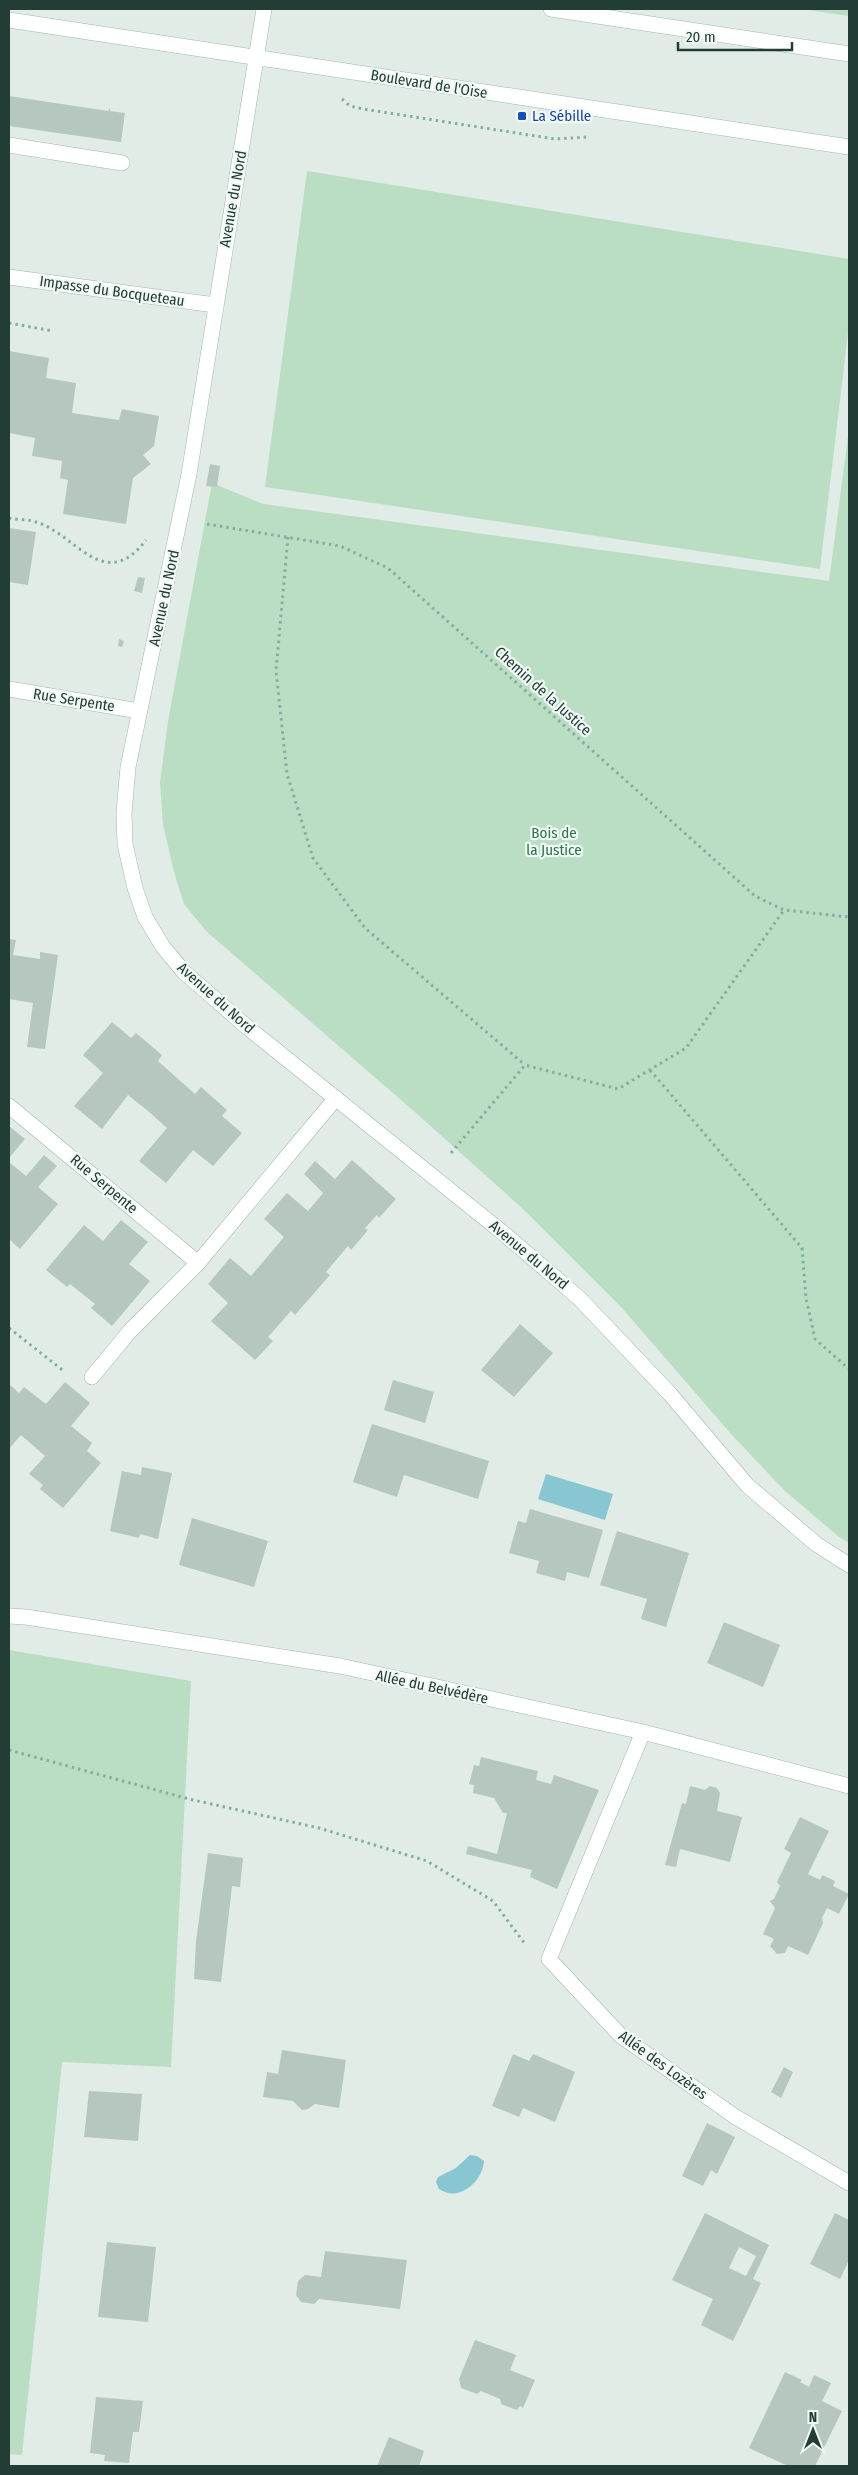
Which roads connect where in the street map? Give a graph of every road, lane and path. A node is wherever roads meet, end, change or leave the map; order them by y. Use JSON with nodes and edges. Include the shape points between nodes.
{"nodes":[{"id":1,"x":264,"y":9,"type":"edge"},
{"id":2,"x":550,"y":9,"type":"edge"},
{"id":3,"x":9,"y":20,"type":"edge"},
{"id":4,"x":849,"y":54,"type":"edge"},
{"id":5,"x":257,"y":57,"type":"junction"},
{"id":6,"x":9,"y":145,"type":"edge"},
{"id":7,"x":849,"y":148,"type":"edge"},
{"id":8,"x":122,"y":163,"type":"dead end"},
{"id":9,"x":9,"y":277,"type":"edge"},
{"id":10,"x":215,"y":305,"type":"junction"},
{"id":11,"x":9,"y":323,"type":"edge"},
{"id":12,"x":53,"y":331,"type":"dead end"},
{"id":13,"x":9,"y":518,"type":"edge"},
{"id":14,"x":199,"y":523,"type":"dead end"},
{"id":15,"x":152,"y":533,"type":"dead end"},
{"id":16,"x":288,"y":537,"type":"junction"},
{"id":17,"x":9,"y":689,"type":"edge"},
{"id":18,"x":139,"y":711,"type":"junction"},
{"id":19,"x":784,"y":910,"type":"junction"},
{"id":20,"x":849,"y":917,"type":"edge"},
{"id":21,"x":525,"y":1064,"type":"junction"},
{"id":22,"x":650,"y":1070,"type":"junction"},
{"id":23,"x":336,"y":1098,"type":"junction"},
{"id":24,"x":9,"y":1106,"type":"edge"},
{"id":25,"x":452,"y":1153,"type":"dead end"},
{"id":26,"x":198,"y":1263,"type":"junction"},
{"id":27,"x":9,"y":1328,"type":"edge"},
{"id":28,"x":849,"y":1369,"type":"edge"},
{"id":29,"x":92,"y":1377,"type":"joint"},
{"id":30,"x":849,"y":1565,"type":"edge"},
{"id":31,"x":9,"y":1616,"type":"edge"},
{"id":32,"x":643,"y":1732,"type":"junction"},
{"id":33,"x":9,"y":1750,"type":"edge"},
{"id":34,"x":849,"y":1786,"type":"edge"},
{"id":35,"x":549,"y":1959,"type":"junction"},
{"id":36,"x":849,"y":2183,"type":"edge"}],
"edges":[{"from":1,"to":5,"type":"street","name":"Avenue du Nord"},
{"from":2,"to":4,"type":"street"},
{"from":3,"to":5,"type":"street","name":"Boulevard de l'Oise"},
{"from":5,"to":7,"type":"street","name":"Boulevard de l'Oise"},
{"from":5,"to":10,"type":"street","name":"Avenue du Nord"},
{"from":6,"to":8,"type":"street"},
{"from":9,"to":10,"type":"street","name":"Impasse du Bocqueteau"},
{"from":10,"to":18,"type":"street","name":"Avenue du Nord","via":[[189,474]]},
{"from":11,"to":12,"type":"path"},
{"from":13,"to":15,"type":"path","via":[[36,521],[102,561],[125,559]]},
{"from":14,"to":16,"type":"path","name":"Chemin de la Justice"},
{"from":16,"to":19,"type":"path","name":"Chemin de la Justice","via":[[340,546],[388,568],[755,896]]},
{"from":16,"to":21,"type":"path","via":[[276,671],[287,774],[313,858],[364,928]]},
{"from":17,"to":18,"type":"street","name":"Rue Serpente"},
{"from":18,"to":23,"type":"street","name":"Avenue du Nord","via":[[128,767],[124,813],[125,844],[145,917],[163,947],[184,972]]},
{"from":19,"to":20,"type":"path","name":"Chemin de la Justice"},
{"from":19,"to":22,"type":"path","via":[[686,1048]]},
{"from":21,"to":22,"type":"path","via":[[618,1089]]},
{"from":21,"to":25,"type":"path"},
{"from":22,"to":28,"type":"path","via":[[802,1248],[806,1298],[815,1339]]},
{"from":23,"to":26,"type":"street"},
{"from":23,"to":30,"type":"street","name":"Avenue du Nord","via":[[579,1298],[670,1394],[747,1485],[816,1544]]},
{"from":24,"to":26,"type":"street","name":"Rue Serpente"},
{"from":26,"to":29,"type":"street","via":[[130,1331]]},
{"from":27,"to":29,"type":"path","via":[[63,1372]]},
{"from":31,"to":32,"type":"street","name":"Allée du Belvédère","via":[[340,1666]]},
{"from":32,"to":34,"type":"street","name":"Allée du Belvédère"},
{"from":32,"to":35,"type":"street"},
{"from":33,"to":35,"type":"path","via":[[188,1799],[319,1828],[427,1861],[493,1901],[523,1943]]},
{"from":35,"to":36,"type":"street","name":"Allée des Lozères","via":[[621,2036],[734,2116]]}]}
